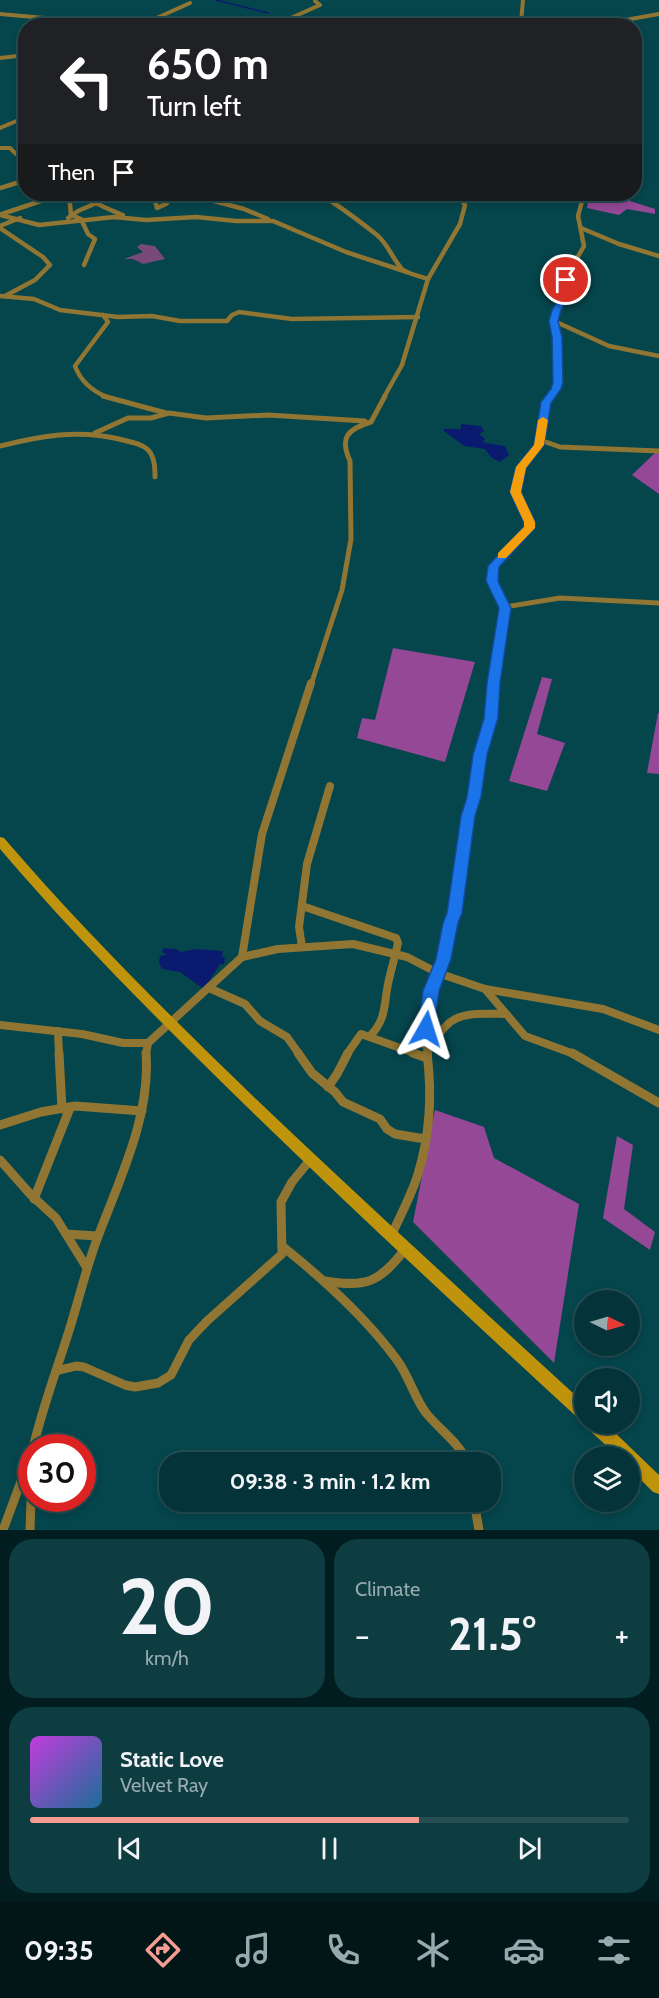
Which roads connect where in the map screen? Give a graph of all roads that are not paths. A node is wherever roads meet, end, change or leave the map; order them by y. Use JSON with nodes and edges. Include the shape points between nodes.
{"nodes":[{"id":1,"x":524,"y":0,"type":"edge"},
{"id":2,"x":315,"y":1,"type":"edge"},
{"id":3,"x":190,"y":3,"type":"dead end"},
{"id":4,"x":0,"y":14,"type":"edge"},
{"id":5,"x":659,"y":14,"type":"edge"},
{"id":6,"x":45,"y":18,"type":"edge"},
{"id":7,"x":157,"y":18,"type":"edge"},
{"id":8,"x":288,"y":18,"type":"edge"},
{"id":9,"x":522,"y":18,"type":"edge"},
{"id":10,"x":642,"y":18,"type":"edge"},
{"id":11,"x":18,"y":56,"type":"edge"},
{"id":12,"x":0,"y":58,"type":"edge"},
{"id":13,"x":18,"y":120,"type":"edge"},
{"id":14,"x":0,"y":128,"type":"edge"},
{"id":15,"x":0,"y":148,"type":"edge"},
{"id":16,"x":18,"y":154,"type":"edge"},
{"id":17,"x":18,"y":183,"type":"edge"},
{"id":18,"x":0,"y":188,"type":"edge"},
{"id":19,"x":41,"y":201,"type":"edge"},
{"id":20,"x":70,"y":201,"type":"edge"},
{"id":21,"x":93,"y":201,"type":"edge"},
{"id":22,"x":102,"y":201,"type":"edge"},
{"id":23,"x":156,"y":201,"type":"edge"},
{"id":24,"x":168,"y":201,"type":"edge"},
{"id":25,"x":214,"y":201,"type":"edge"},
{"id":26,"x":332,"y":201,"type":"edge"},
{"id":27,"x":462,"y":201,"type":"edge"},
{"id":28,"x":582,"y":201,"type":"edge"},
{"id":29,"x":98,"y":203,"type":"junction"},
{"id":30,"x":0,"y":215,"type":"edge"},
{"id":31,"x":71,"y":215,"type":"junction"},
{"id":32,"x":25,"y":216,"type":"dead end"},
{"id":33,"x":128,"y":217,"type":"junction"},
{"id":34,"x":20,"y":218,"type":"junction"},
{"id":35,"x":81,"y":219,"type":"junction"},
{"id":36,"x":273,"y":221,"type":"junction"},
{"id":37,"x":64,"y":222,"type":"junction"},
{"id":38,"x":0,"y":227,"type":"edge"},
{"id":39,"x":581,"y":228,"type":"junction"},
{"id":40,"x":659,"y":256,"type":"edge"},
{"id":41,"x":84,"y":265,"type":"dead end"},
{"id":42,"x":407,"y":272,"type":"junction"},
{"id":43,"x":428,"y":279,"type":"junction"},
{"id":44,"x":1,"y":297,"type":"edge"},
{"id":45,"x":102,"y":315,"type":"junction"},
{"id":46,"x":418,"y":317,"type":"junction"},
{"id":47,"x":554,"y":321,"type":"junction"},
{"id":48,"x":659,"y":357,"type":"edge"},
{"id":49,"x":168,"y":413,"type":"junction"},
{"id":50,"x":371,"y":422,"type":"junction"},
{"id":51,"x":95,"y":433,"type":"junction"},
{"id":52,"x":540,"y":440,"type":"junction"},
{"id":53,"x":0,"y":446,"type":"edge"},
{"id":54,"x":659,"y":451,"type":"edge"},
{"id":55,"x":155,"y":477,"type":"dead end"},
{"id":56,"x":659,"y":603,"type":"edge"},
{"id":57,"x":505,"y":608,"type":"junction"},
{"id":58,"x":330,"y":786,"type":"dead end"},
{"id":59,"x":0,"y":841,"type":"edge"},
{"id":60,"x":302,"y":906,"type":"junction"},
{"id":61,"x":302,"y":947,"type":"junction"},
{"id":62,"x":396,"y":954,"type":"junction"},
{"id":63,"x":242,"y":957,"type":"junction"},
{"id":64,"x":438,"y":973,"type":"junction"},
{"id":65,"x":209,"y":988,"type":"junction"},
{"id":66,"x":485,"y":989,"type":"junction"},
{"id":67,"x":504,"y":1014,"type":"junction"},
{"id":68,"x":169,"y":1022,"type":"junction"},
{"id":69,"x":0,"y":1025,"type":"edge"},
{"id":70,"x":659,"y":1030,"type":"edge"},
{"id":71,"x":58,"y":1031,"type":"junction"},
{"id":72,"x":370,"y":1036,"type":"junction"},
{"id":73,"x":148,"y":1043,"type":"junction"},
{"id":74,"x":426,"y":1046,"type":"junction"},
{"id":75,"x":427,"y":1058,"type":"junction"},
{"id":76,"x":328,"y":1087,"type":"junction"},
{"id":77,"x":659,"y":1103,"type":"edge"},
{"id":78,"x":66,"y":1109,"type":"junction"},
{"id":79,"x":142,"y":1111,"type":"junction"},
{"id":80,"x":0,"y":1125,"type":"edge"},
{"id":81,"x":425,"y":1139,"type":"junction"},
{"id":82,"x":0,"y":1160,"type":"edge"},
{"id":83,"x":310,"y":1160,"type":"junction"},
{"id":84,"x":34,"y":1199,"type":"junction"},
{"id":85,"x":66,"y":1234,"type":"junction"},
{"id":86,"x":392,"y":1234,"type":"junction"},
{"id":87,"x":97,"y":1236,"type":"junction"},
{"id":88,"x":282,"y":1246,"type":"junction"},
{"id":89,"x":406,"y":1247,"type":"junction"},
{"id":90,"x":87,"y":1268,"type":"junction"},
{"id":91,"x":325,"y":1281,"type":"junction"},
{"id":92,"x":56,"y":1371,"type":"junction"},
{"id":93,"x":574,"y":1405,"type":"edge"},
{"id":94,"x":37,"y":1434,"type":"edge"},
{"id":95,"x":605,"y":1434,"type":"edge"},
{"id":96,"x":617,"y":1446,"type":"edge"},
{"id":97,"x":463,"y":1452,"type":"edge"},
{"id":98,"x":640,"y":1467,"type":"edge"},
{"id":99,"x":659,"y":1485,"type":"edge"},
{"id":100,"x":18,"y":1490,"type":"edge"},
{"id":101,"x":31,"y":1512,"type":"edge"},
{"id":102,"x":476,"y":1512,"type":"edge"},
{"id":103,"x":3,"y":1530,"type":"edge"},
{"id":104,"x":30,"y":1530,"type":"edge"},
{"id":105,"x":479,"y":1530,"type":"edge"}],
"edges":[{"from":1,"to":9,"type":"street"},
{"from":2,"to":8,"type":"street","via":[[320,5]]},
{"from":3,"to":7,"type":"street"},
{"from":4,"to":6,"type":"street"},
{"from":5,"to":10,"type":"street"},
{"from":11,"to":12,"type":"street"},
{"from":13,"to":14,"type":"street"},
{"from":15,"to":16,"type":"street","via":[[10,148]]},
{"from":17,"to":18,"type":"street"},
{"from":19,"to":30,"type":"street"},
{"from":20,"to":31,"type":"street"},
{"from":21,"to":29,"type":"street"},
{"from":22,"to":29,"type":"street"},
{"from":23,"to":24,"type":"street","via":[[158,208]]},
{"from":25,"to":36,"type":"street"},
{"from":26,"to":42,"type":"street","via":[[352,213],[389,247]]},
{"from":27,"to":43,"type":"street","via":[[461,219]]},
{"from":28,"to":39,"type":"street","via":[[578,212]]},
{"from":29,"to":31,"type":"street"},
{"from":29,"to":33,"type":"street"},
{"from":30,"to":34,"type":"street"},
{"from":31,"to":35,"type":"street"},
{"from":31,"to":37,"type":"street"},
{"from":32,"to":34,"type":"street"},
{"from":33,"to":35,"type":"street"},
{"from":33,"to":36,"type":"street"},
{"from":34,"to":37,"type":"street","via":[[39,225]]},
{"from":34,"to":38,"type":"street"},
{"from":35,"to":37,"type":"street"},
{"from":35,"to":41,"type":"street","via":[[95,239]]},
{"from":36,"to":42,"type":"street","via":[[346,252]]},
{"from":38,"to":44,"type":"street","via":[[39,252],[50,265],[35,280]]},
{"from":39,"to":40,"type":"street"},
{"from":39,"to":47,"type":"street","via":[[585,246],[568,273],[569,290]]},
{"from":42,"to":43,"type":"street"},
{"from":43,"to":46,"type":"street"},
{"from":44,"to":45,"type":"street","via":[[33,299],[60,310]]},
{"from":45,"to":46,"type":"street","via":[[211,321],[227,321],[236,313],[245,312],[292,319]]},
{"from":45,"to":49,"type":"street","via":[[108,322],[104,330],[76,362],[80,381],[110,397]]},
{"from":46,"to":50,"type":"street","via":[[402,365]]},
{"from":47,"to":48,"type":"street","via":[[609,346]]},
{"from":47,"to":52,"type":"street","via":[[558,382],[546,402]]},
{"from":49,"to":50,"type":"street","via":[[206,418],[268,415]]},
{"from":49,"to":51,"type":"street","via":[[128,418]]},
{"from":50,"to":63,"type":"street","via":[[354,427],[346,441],[352,517],[342,591],[262,834]]},
{"from":51,"to":53,"type":"street"},
{"from":51,"to":55,"type":"street","via":[[137,442],[148,449],[155,463]]},
{"from":52,"to":54,"type":"street","via":[[560,447]]},
{"from":52,"to":57,"type":"street","via":[[521,467],[516,492],[530,528],[493,566],[492,581]]},
{"from":56,"to":57,"type":"street","via":[[560,598]]},
{"from":57,"to":64,"type":"street","via":[[491,718],[468,816],[455,913]]},
{"from":58,"to":60,"type":"street","via":[[307,864]]},
{"from":59,"to":68,"type":"street","via":[[38,887]]},
{"from":60,"to":61,"type":"street"},
{"from":60,"to":62,"type":"street","via":[[393,936],[398,941]]},
{"from":61,"to":62,"type":"street","via":[[353,944]]},
{"from":61,"to":63,"type":"street"},
{"from":62,"to":64,"type":"street"},
{"from":62,"to":72,"type":"street","via":[[387,1012]]},
{"from":63,"to":65,"type":"street"},
{"from":64,"to":66,"type":"street"},
{"from":64,"to":74,"type":"street","via":[[429,1001]]},
{"from":65,"to":68,"type":"street"},
{"from":65,"to":76,"type":"street","via":[[244,1004],[260,1021],[287,1037],[312,1073]]},
{"from":66,"to":67,"type":"street"},
{"from":66,"to":70,"type":"street","via":[[603,1009]]},
{"from":67,"to":74,"type":"street","via":[[457,1018]]},
{"from":67,"to":77,"type":"street","via":[[525,1036],[570,1052]]},
{"from":68,"to":73,"type":"street"},
{"from":68,"to":83,"type":"street"},
{"from":69,"to":71,"type":"street"},
{"from":71,"to":73,"type":"street","via":[[123,1044]]},
{"from":71,"to":78,"type":"street"},
{"from":72,"to":75,"type":"street"},
{"from":72,"to":76,"type":"street","via":[[357,1037]]},
{"from":73,"to":79,"type":"street"},
{"from":74,"to":75,"type":"street"},
{"from":75,"to":81,"type":"street","via":[[431,1087]]},
{"from":76,"to":81,"type":"street","via":[[343,1102],[380,1119],[389,1131]]},
{"from":78,"to":79,"type":"street","via":[[80,1106],[124,1113]]},
{"from":78,"to":80,"type":"street"},
{"from":78,"to":84,"type":"street"},
{"from":79,"to":87,"type":"street"},
{"from":81,"to":86,"type":"street","via":[[418,1174]]},
{"from":82,"to":84,"type":"street"},
{"from":83,"to":86,"type":"street"},
{"from":83,"to":88,"type":"street","via":[[281,1202]]},
{"from":84,"to":85,"type":"street","via":[[56,1218]]},
{"from":85,"to":87,"type":"street"},
{"from":85,"to":90,"type":"street"},
{"from":86,"to":89,"type":"street"},
{"from":87,"to":90,"type":"street"},
{"from":88,"to":91,"type":"street"},
{"from":88,"to":92,"type":"street","via":[[281,1256],[207,1321],[189,1340],[171,1375],[158,1383],[125,1385],[76,1366]]},
{"from":89,"to":91,"type":"street","via":[[391,1268],[362,1286]]},
{"from":89,"to":93,"type":"street"},
{"from":90,"to":92,"type":"street"},
{"from":91,"to":97,"type":"street","via":[[395,1357],[425,1411]]},
{"from":92,"to":94,"type":"street"},
{"from":95,"to":96,"type":"street"},
{"from":98,"to":99,"type":"street"},
{"from":100,"to":103,"type":"street"},
{"from":101,"to":104,"type":"street"},
{"from":102,"to":105,"type":"street"}]}
